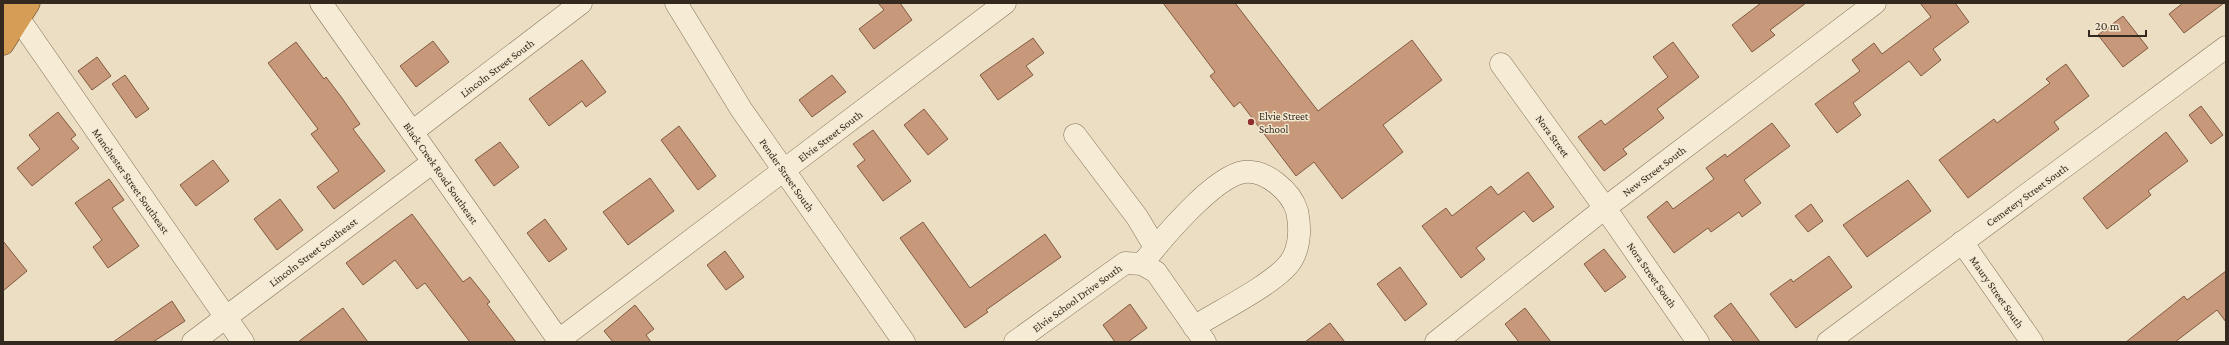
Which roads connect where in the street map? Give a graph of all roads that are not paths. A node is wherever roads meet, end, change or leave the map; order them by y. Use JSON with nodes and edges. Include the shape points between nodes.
{"nodes":[{"id":1,"x":321,"y":3,"type":"edge"},
{"id":2,"x":581,"y":3,"type":"edge"},
{"id":3,"x":676,"y":3,"type":"edge"},
{"id":4,"x":1005,"y":3,"type":"edge"},
{"id":5,"x":1875,"y":3,"type":"edge"},
{"id":6,"x":15,"y":10,"type":"edge"},
{"id":7,"x":3,"y":44,"type":"edge"},
{"id":8,"x":2226,"y":47,"type":"edge"},
{"id":9,"x":1501,"y":64,"type":"dead end"},
{"id":10,"x":412,"y":132,"type":"junction"},
{"id":11,"x":1075,"y":135,"type":"dead end"},
{"id":12,"x":433,"y":162,"type":"junction"},
{"id":13,"x":784,"y":170,"type":"junction"},
{"id":14,"x":1605,"y":208,"type":"junction"},
{"id":15,"x":1962,"y":242,"type":"junction"},
{"id":16,"x":1155,"y":247,"type":"junction"},
{"id":17,"x":1142,"y":264,"type":"junction"},
{"id":18,"x":226,"y":318,"type":"junction"},
{"id":19,"x":1200,"y":334,"type":"edge"},
{"id":20,"x":554,"y":339,"type":"edge"},
{"id":21,"x":193,"y":342,"type":"edge"},
{"id":22,"x":243,"y":342,"type":"edge"},
{"id":23,"x":904,"y":342,"type":"edge"},
{"id":24,"x":1015,"y":342,"type":"edge"},
{"id":25,"x":1436,"y":342,"type":"edge"},
{"id":26,"x":1698,"y":342,"type":"edge"},
{"id":27,"x":1828,"y":342,"type":"edge"},
{"id":28,"x":2032,"y":342,"type":"edge"}],
"edges":[{"from":1,"to":10,"type":"street","name":"Black Creek Road Southeast"},
{"from":2,"to":10,"type":"street","name":"Lincoln Street South"},
{"from":3,"to":13,"type":"street","name":"Pender Street South","via":[[741,109]]},
{"from":4,"to":13,"type":"street","name":"Elvie Street South"},
{"from":5,"to":14,"type":"street","name":"New Street South"},
{"from":6,"to":7,"type":"highway"},
{"from":6,"to":18,"type":"street","name":"Manchester Street Southeast"},
{"from":8,"to":15,"type":"street","name":"Cemetery Street South"},
{"from":9,"to":14,"type":"street","name":"Nora Street"},
{"from":10,"to":12,"type":"street","name":"Black Creek Road Southeast"},
{"from":11,"to":16,"type":"street","via":[[1137,217]]},
{"from":12,"to":18,"type":"street","name":"Lincoln Street Southeast"},
{"from":12,"to":20,"type":"street","name":"Black Creek Road Southeast"},
{"from":13,"to":20,"type":"street","name":"Elvie Street South"},
{"from":13,"to":23,"type":"street","name":"Pender Street South"},
{"from":14,"to":25,"type":"street","name":"New Street South"},
{"from":14,"to":26,"type":"street","name":"Nora Street South"},
{"from":15,"to":27,"type":"street","name":"Cemetery Street South"},
{"from":15,"to":28,"type":"street","name":"Maury Street South"},
{"from":16,"to":17,"type":"street"},
{"from":16,"to":19,"type":"street","via":[[1219,185],[1244,172],[1260,173],[1274,182],[1287,194],[1296,209],[1300,230],[1296,252],[1288,265]]},
{"from":17,"to":19,"type":"street","via":[[1156,272]]},
{"from":17,"to":24,"type":"street","name":"Elvie School Drive South","via":[[1125,263]]},
{"from":18,"to":21,"type":"street","name":"Lincoln Street Southeast"},
{"from":18,"to":22,"type":"street","name":"Manchester Street Southeast"}]}
